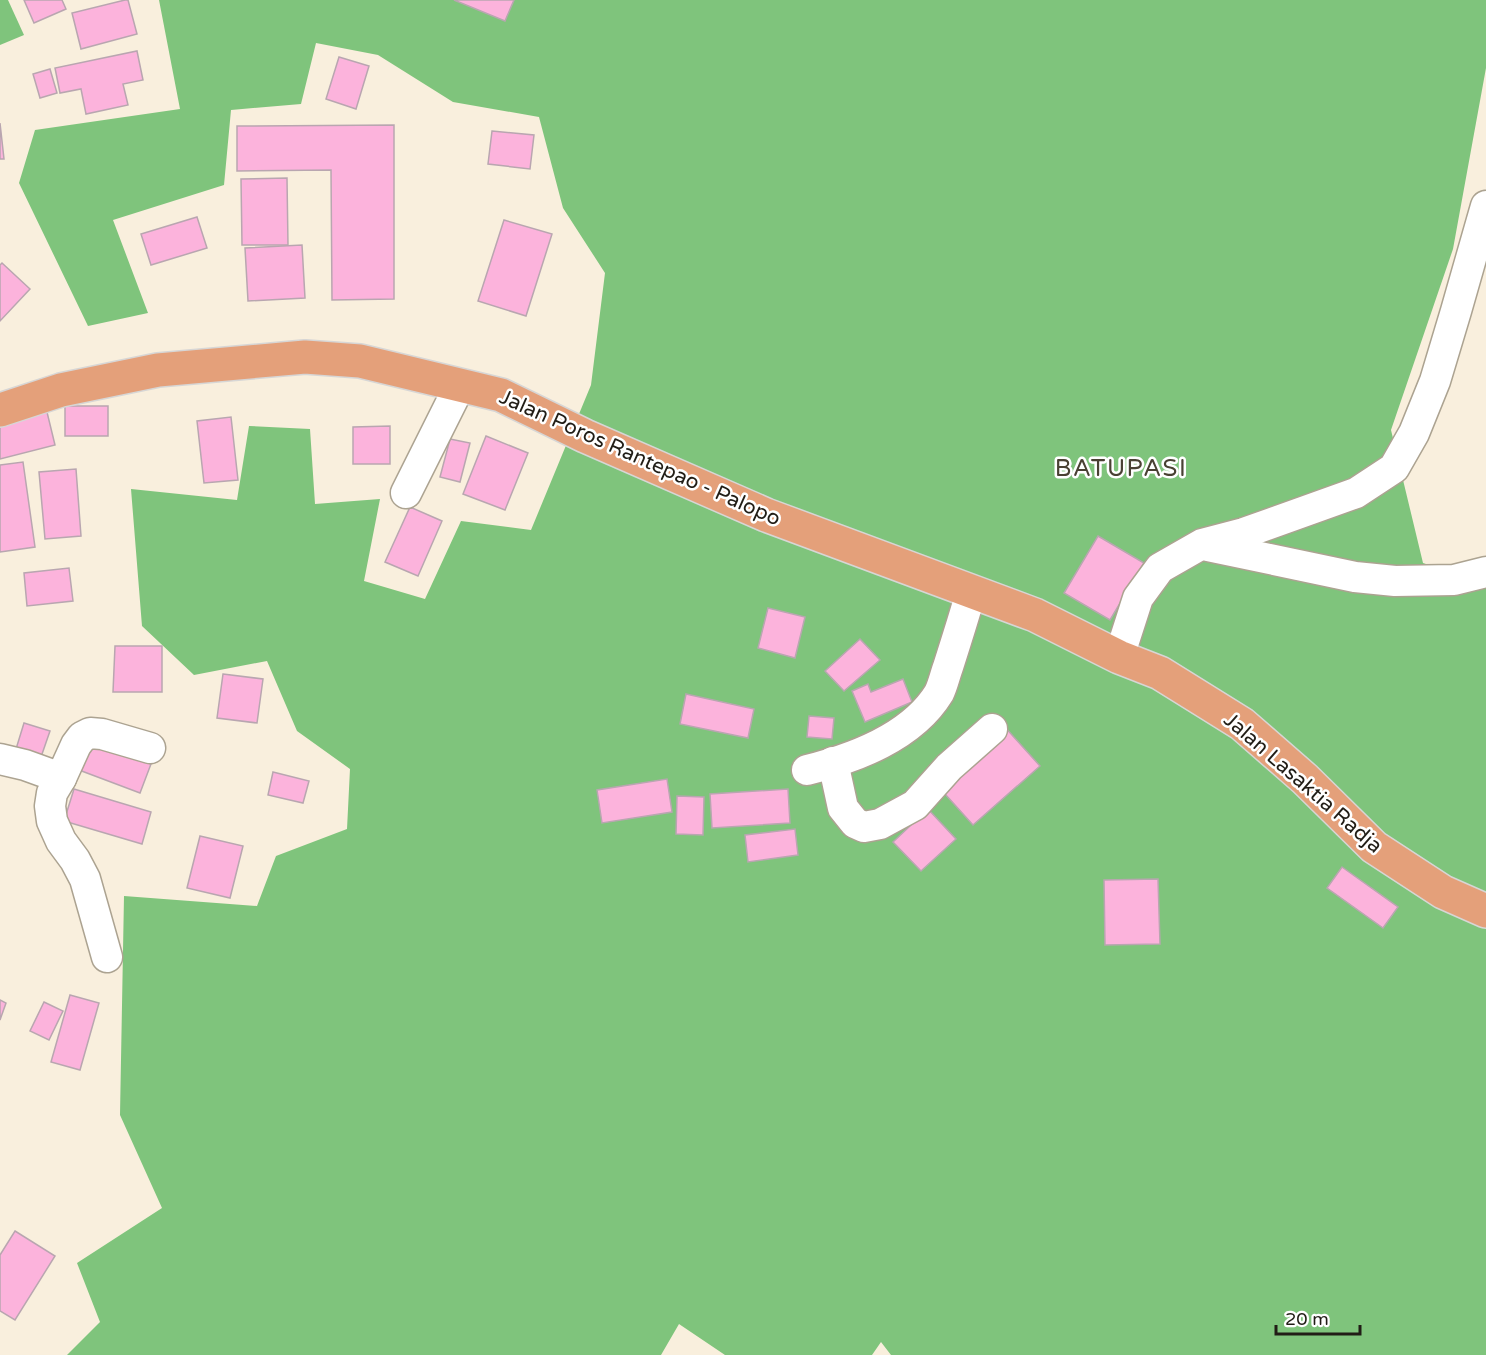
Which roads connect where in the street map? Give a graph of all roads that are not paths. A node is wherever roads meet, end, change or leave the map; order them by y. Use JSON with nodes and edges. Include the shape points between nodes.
{"nodes":[{"id":1,"x":1486,"y":206,"type":"edge"},
{"id":2,"x":459,"y":385,"type":"junction"},
{"id":3,"x":0,"y":410,"type":"edge"},
{"id":4,"x":406,"y":493,"type":"dead end"},
{"id":5,"x":1202,"y":544,"type":"junction"},
{"id":6,"x":1486,"y":572,"type":"edge"},
{"id":7,"x":970,"y":592,"type":"junction"},
{"id":8,"x":1119,"y":657,"type":"junction"},
{"id":9,"x":992,"y":729,"type":"dead end"},
{"id":10,"x":150,"y":748,"type":"dead end"},
{"id":11,"x":0,"y":759,"type":"edge"},
{"id":12,"x":61,"y":778,"type":"junction"},
{"id":13,"x":1486,"y":911,"type":"edge"},
{"id":14,"x":107,"y":957,"type":"dead end"}],
"edges":[{"from":1,"to":5,"type":"street","via":[[1435,381],[1414,433],[1394,468],[1356,493]]},
{"from":2,"to":3,"type":"highway","name":"Jalan Poros Rantepao - Palopo","via":[[360,361],[305,357],[158,370],[61,390]]},
{"from":2,"to":4,"type":"street"},
{"from":2,"to":7,"type":"highway","name":"Jalan Poros Rantepao - Palopo","via":[[501,395],[766,515]]},
{"from":5,"to":6,"type":"street","via":[[1354,577],[1454,580]]},
{"from":5,"to":8,"type":"street","via":[[1160,568],[1138,598]]},
{"from":7,"to":8,"type":"highway","name":"Jalan Poros Rantepao - Palopo","via":[[1035,615]]},
{"from":7,"to":9,"type":"street","via":[[939,692],[923,713],[884,743],[820,766],[855,823],[864,827],[880,824],[915,805],[949,767]]},
{"from":8,"to":13,"type":"highway","name":"Jalan Lasaktia Radja","via":[[1160,673],[1242,724],[1374,847],[1443,892]]},
{"from":10,"to":12,"type":"street","via":[[90,734],[76,745]]},
{"from":11,"to":12,"type":"street"},
{"from":12,"to":14,"type":"street","via":[[52,793],[52,821],[85,879]]}]}
